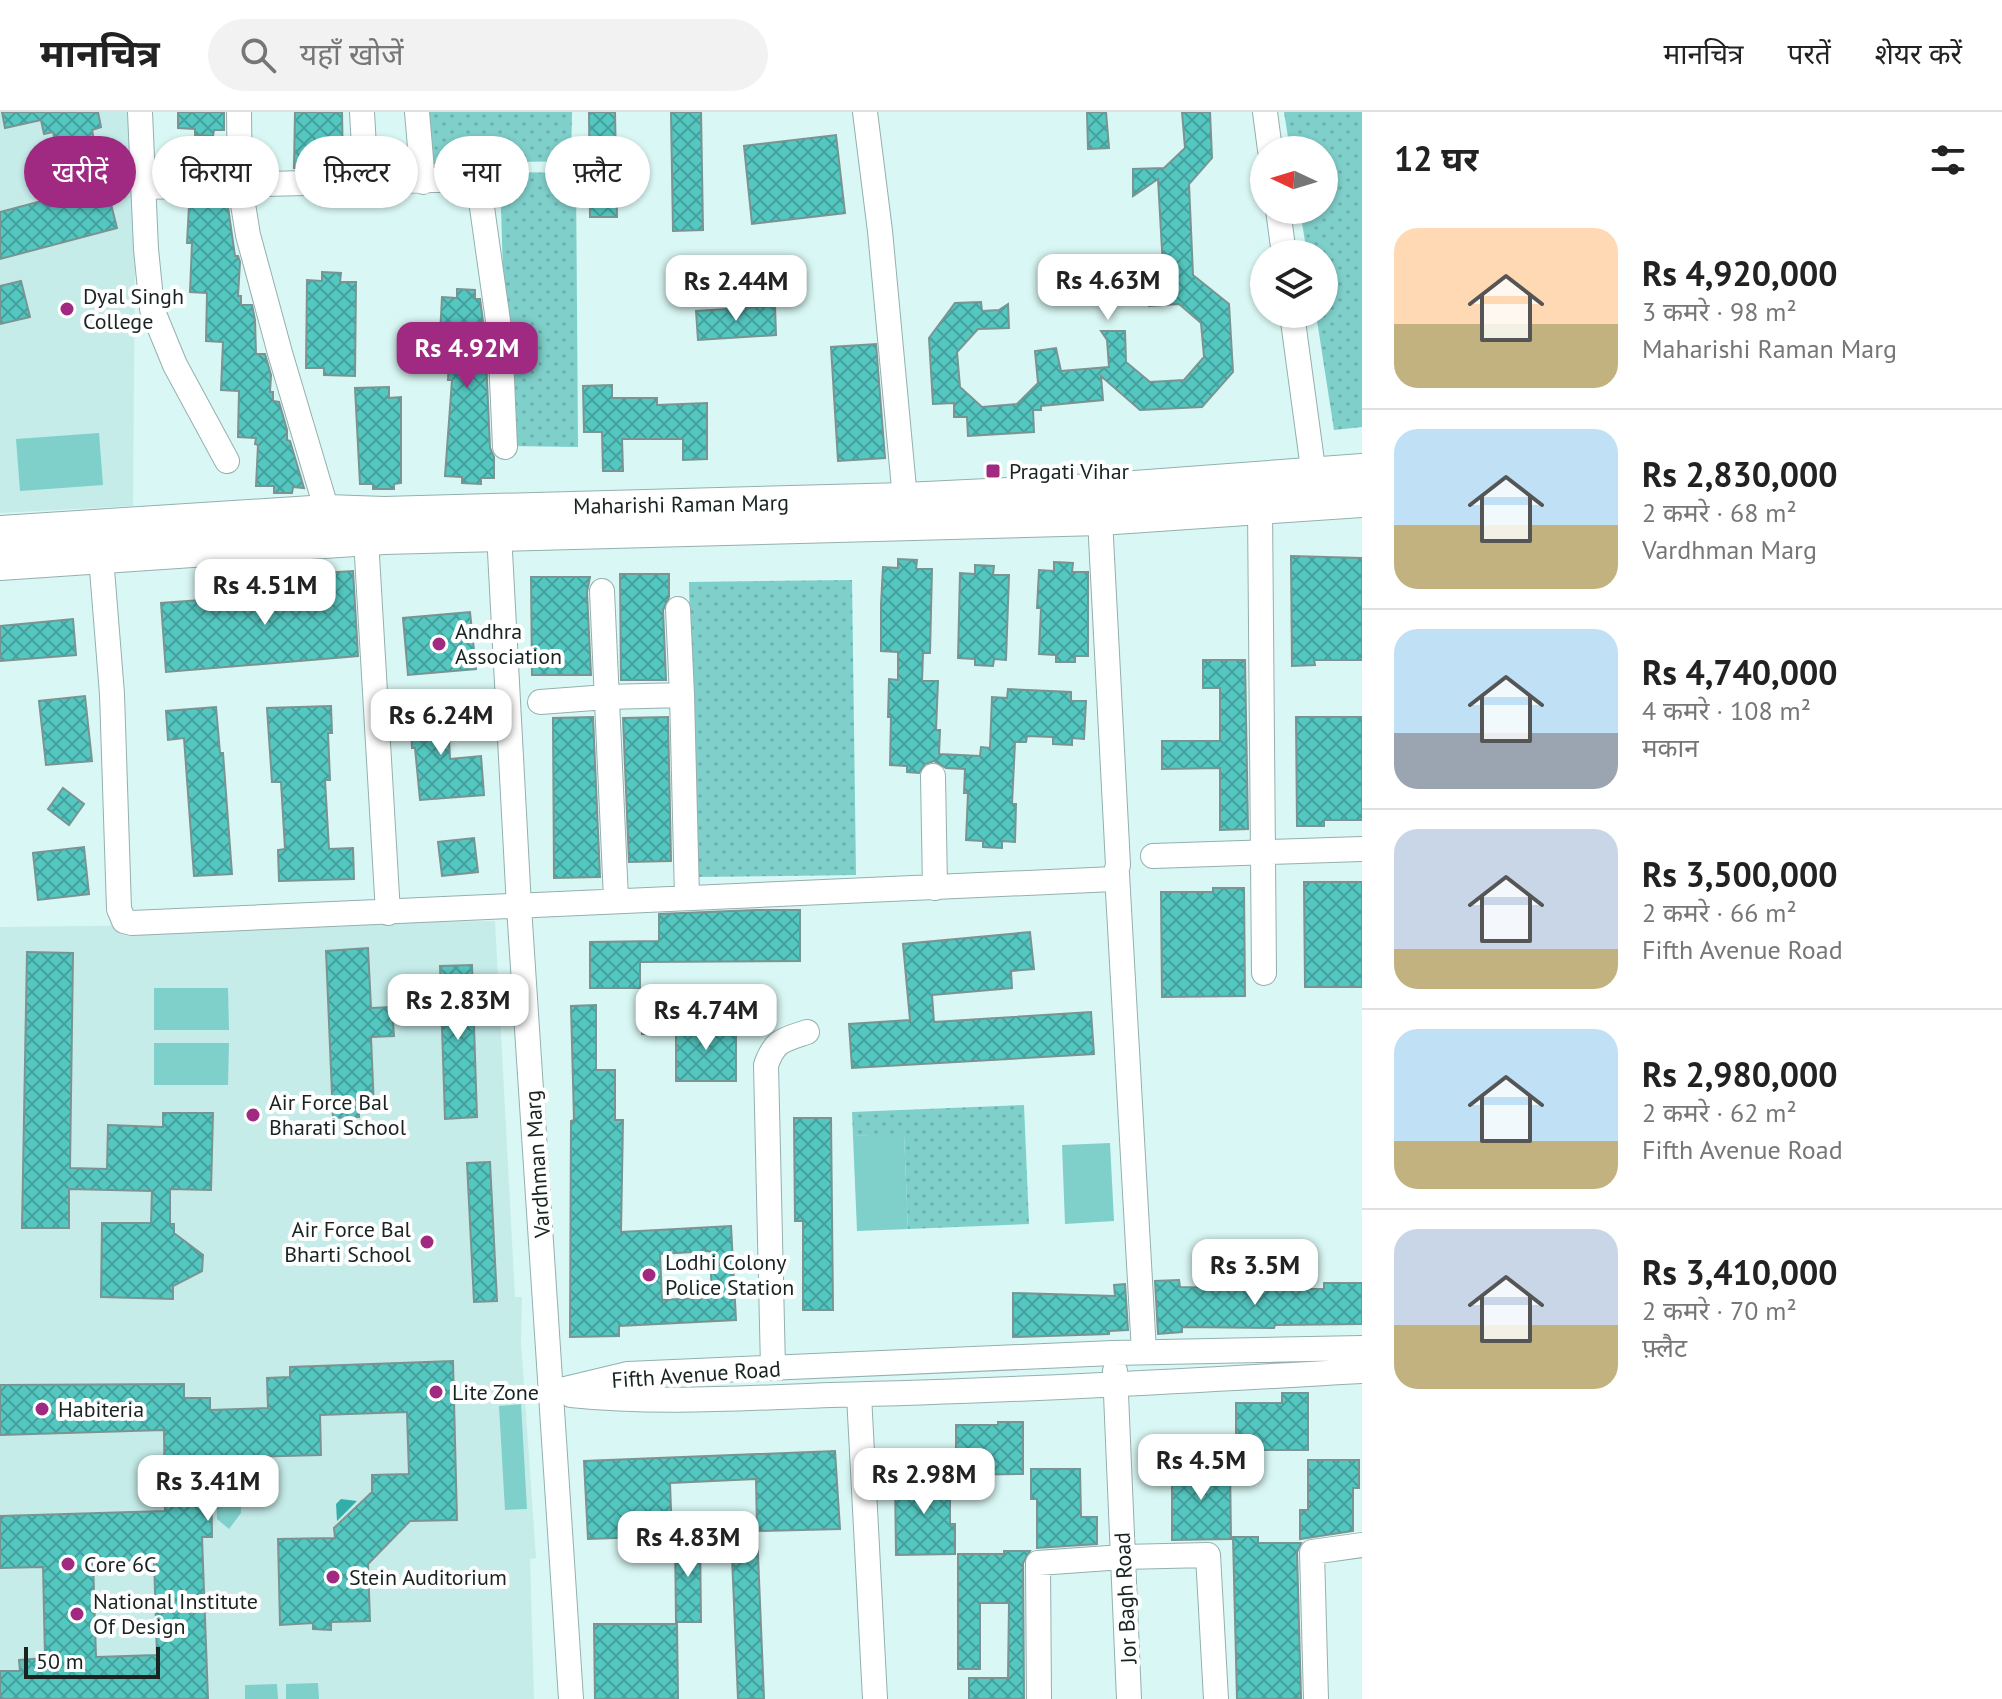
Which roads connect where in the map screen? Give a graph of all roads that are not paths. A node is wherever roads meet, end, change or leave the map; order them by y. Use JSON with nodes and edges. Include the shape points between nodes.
{"nodes":[{"id":1,"x":140,"y":112,"type":"edge"},
{"id":2,"x":239,"y":112,"type":"edge"},
{"id":3,"x":362,"y":112,"type":"edge"},
{"id":4,"x":417,"y":112,"type":"edge"},
{"id":5,"x":865,"y":112,"type":"edge"},
{"id":6,"x":1265,"y":112,"type":"edge"},
{"id":7,"x":239,"y":136,"type":"edge"},
{"id":8,"x":363,"y":136,"type":"edge"},
{"id":9,"x":1268,"y":136,"type":"edge"},
{"id":10,"x":418,"y":182,"type":"edge"},
{"id":11,"x":423,"y":182,"type":"junction"},
{"id":12,"x":143,"y":187,"type":"junction"},
{"id":13,"x":152,"y":187,"type":"edge"},
{"id":14,"x":244,"y":208,"type":"edge"},
{"id":15,"x":1294,"y":328,"type":"edge"},
{"id":16,"x":505,"y":447,"type":"dead end"},
{"id":17,"x":227,"y":461,"type":"dead end"},
{"id":18,"x":1362,"y":470,"type":"edge"},
{"id":19,"x":1314,"y":476,"type":"junction"},
{"id":20,"x":905,"y":499,"type":"junction"},
{"id":21,"x":1362,"y":501,"type":"edge"},
{"id":22,"x":1260,"y":508,"type":"junction"},
{"id":23,"x":327,"y":511,"type":"junction"},
{"id":24,"x":1100,"y":519,"type":"junction"},
{"id":25,"x":0,"y":532,"type":"edge"},
{"id":26,"x":499,"y":533,"type":"junction"},
{"id":27,"x":366,"y":539,"type":"junction"},
{"id":28,"x":101,"y":557,"type":"junction"},
{"id":29,"x":0,"y":564,"type":"edge"},
{"id":30,"x":602,"y":591,"type":"dead end"},
{"id":31,"x":678,"y":609,"type":"dead end"},
{"id":32,"x":682,"y":695,"type":"junction"},
{"id":33,"x":607,"y":697,"type":"junction"},
{"id":34,"x":540,"y":702,"type":"dead end"},
{"id":35,"x":933,"y":776,"type":"dead end"},
{"id":36,"x":1362,"y":849,"type":"edge"},
{"id":37,"x":1262,"y":852,"type":"junction"},
{"id":38,"x":1153,"y":856,"type":"dead end"},
{"id":39,"x":1117,"y":874,"type":"junction"},
{"id":40,"x":935,"y":888,"type":"junction"},
{"id":41,"x":687,"y":897,"type":"junction"},
{"id":42,"x":616,"y":899,"type":"junction"},
{"id":43,"x":519,"y":907,"type":"junction"},
{"id":44,"x":388,"y":913,"type":"junction"},
{"id":45,"x":1264,"y":973,"type":"dead end"},
{"id":46,"x":807,"y":1032,"type":"dead end"},
{"id":47,"x":1362,"y":1348,"type":"edge"},
{"id":48,"x":1144,"y":1352,"type":"junction"},
{"id":49,"x":1113,"y":1353,"type":"junction"},
{"id":50,"x":773,"y":1368,"type":"junction"},
{"id":51,"x":1362,"y":1371,"type":"edge"},
{"id":52,"x":1115,"y":1385,"type":"junction"},
{"id":53,"x":553,"y":1392,"type":"junction"},
{"id":54,"x":859,"y":1395,"type":"junction"},
{"id":55,"x":1362,"y":1545,"type":"edge"},
{"id":56,"x":1123,"y":1557,"type":"junction"},
{"id":57,"x":571,"y":1699,"type":"edge"},
{"id":58,"x":875,"y":1699,"type":"edge"},
{"id":59,"x":1039,"y":1699,"type":"edge"},
{"id":60,"x":1129,"y":1699,"type":"edge"},
{"id":61,"x":1216,"y":1699,"type":"edge"},
{"id":62,"x":1316,"y":1699,"type":"edge"}],
"edges":[{"from":1,"to":12,"type":"street"},
{"from":2,"to":7,"type":"street"},
{"from":3,"to":8,"type":"street"},
{"from":4,"to":11,"type":"street"},
{"from":5,"to":20,"type":"street"},
{"from":6,"to":9,"type":"street"},
{"from":10,"to":11,"type":"street"},
{"from":11,"to":16,"type":"street","via":[[474,178],[479,183],[500,335]]},
{"from":12,"to":13,"type":"street"},
{"from":12,"to":17,"type":"street","via":[[149,296],[157,325]]},
{"from":14,"to":23,"type":"street"},
{"from":15,"to":19,"type":"street"},
{"from":18,"to":19,"type":"main road","name":"Maharishi Raman Marg"},
{"from":19,"to":20,"type":"main road","name":"Maharishi Raman Marg"},
{"from":20,"to":23,"type":"main road","name":"Maharishi Raman Marg"},
{"from":21,"to":22,"type":"main road","name":"Maharishi Raman Marg"},
{"from":22,"to":24,"type":"main road","name":"Maharishi Raman Marg"},
{"from":22,"to":37,"type":"street"},
{"from":23,"to":25,"type":"main road","name":"Maharishi Raman Marg"},
{"from":24,"to":26,"type":"main road","name":"Maharishi Raman Marg"},
{"from":24,"to":39,"type":"street"},
{"from":26,"to":27,"type":"main road","name":"Maharishi Raman Marg"},
{"from":26,"to":43,"type":"street","name":"Vardhman Marg"},
{"from":27,"to":28,"type":"main road","name":"Maharishi Raman Marg"},
{"from":27,"to":44,"type":"street"},
{"from":28,"to":29,"type":"main road","name":"Maharishi Raman Marg"},
{"from":28,"to":44,"type":"street","via":[[119,909],[124,921]]},
{"from":30,"to":33,"type":"street"},
{"from":31,"to":32,"type":"street"},
{"from":32,"to":33,"type":"street"},
{"from":32,"to":41,"type":"street"},
{"from":33,"to":34,"type":"street"},
{"from":33,"to":42,"type":"street"},
{"from":35,"to":40,"type":"street"},
{"from":36,"to":37,"type":"street"},
{"from":37,"to":38,"type":"street"},
{"from":37,"to":45,"type":"street"},
{"from":39,"to":40,"type":"street","via":[[1108,881]]},
{"from":39,"to":48,"type":"street"},
{"from":40,"to":41,"type":"street"},
{"from":41,"to":42,"type":"street"},
{"from":42,"to":43,"type":"street"},
{"from":43,"to":44,"type":"street"},
{"from":43,"to":53,"type":"street","name":"Vardhman Marg"},
{"from":46,"to":50,"type":"street","via":[[779,1041],[766,1065]]},
{"from":47,"to":48,"type":"street","name":"Fifth Avenue Road"},
{"from":48,"to":49,"type":"street","name":"Fifth Avenue Road"},
{"from":49,"to":50,"type":"street","name":"Fifth Avenue Road"},
{"from":49,"to":52,"type":"street","name":"Jor Bagh Road"},
{"from":50,"to":53,"type":"street","name":"Fifth Avenue Road","via":[[628,1374]]},
{"from":51,"to":52,"type":"street","name":"Fifth Avenue Road"},
{"from":52,"to":54,"type":"street","name":"Fifth Avenue Road"},
{"from":52,"to":56,"type":"street","name":"Jor Bagh Road"},
{"from":53,"to":54,"type":"street","name":"Fifth Avenue Road","via":[[626,1401]]},
{"from":53,"to":57,"type":"street","name":"Vardhman Marg"},
{"from":54,"to":58,"type":"street"},
{"from":55,"to":62,"type":"street","via":[[1312,1552]]},
{"from":56,"to":59,"type":"street","via":[[1038,1563]]},
{"from":56,"to":60,"type":"street","name":"Jor Bagh Road"},
{"from":56,"to":61,"type":"street","via":[[1208,1555]]}]}
